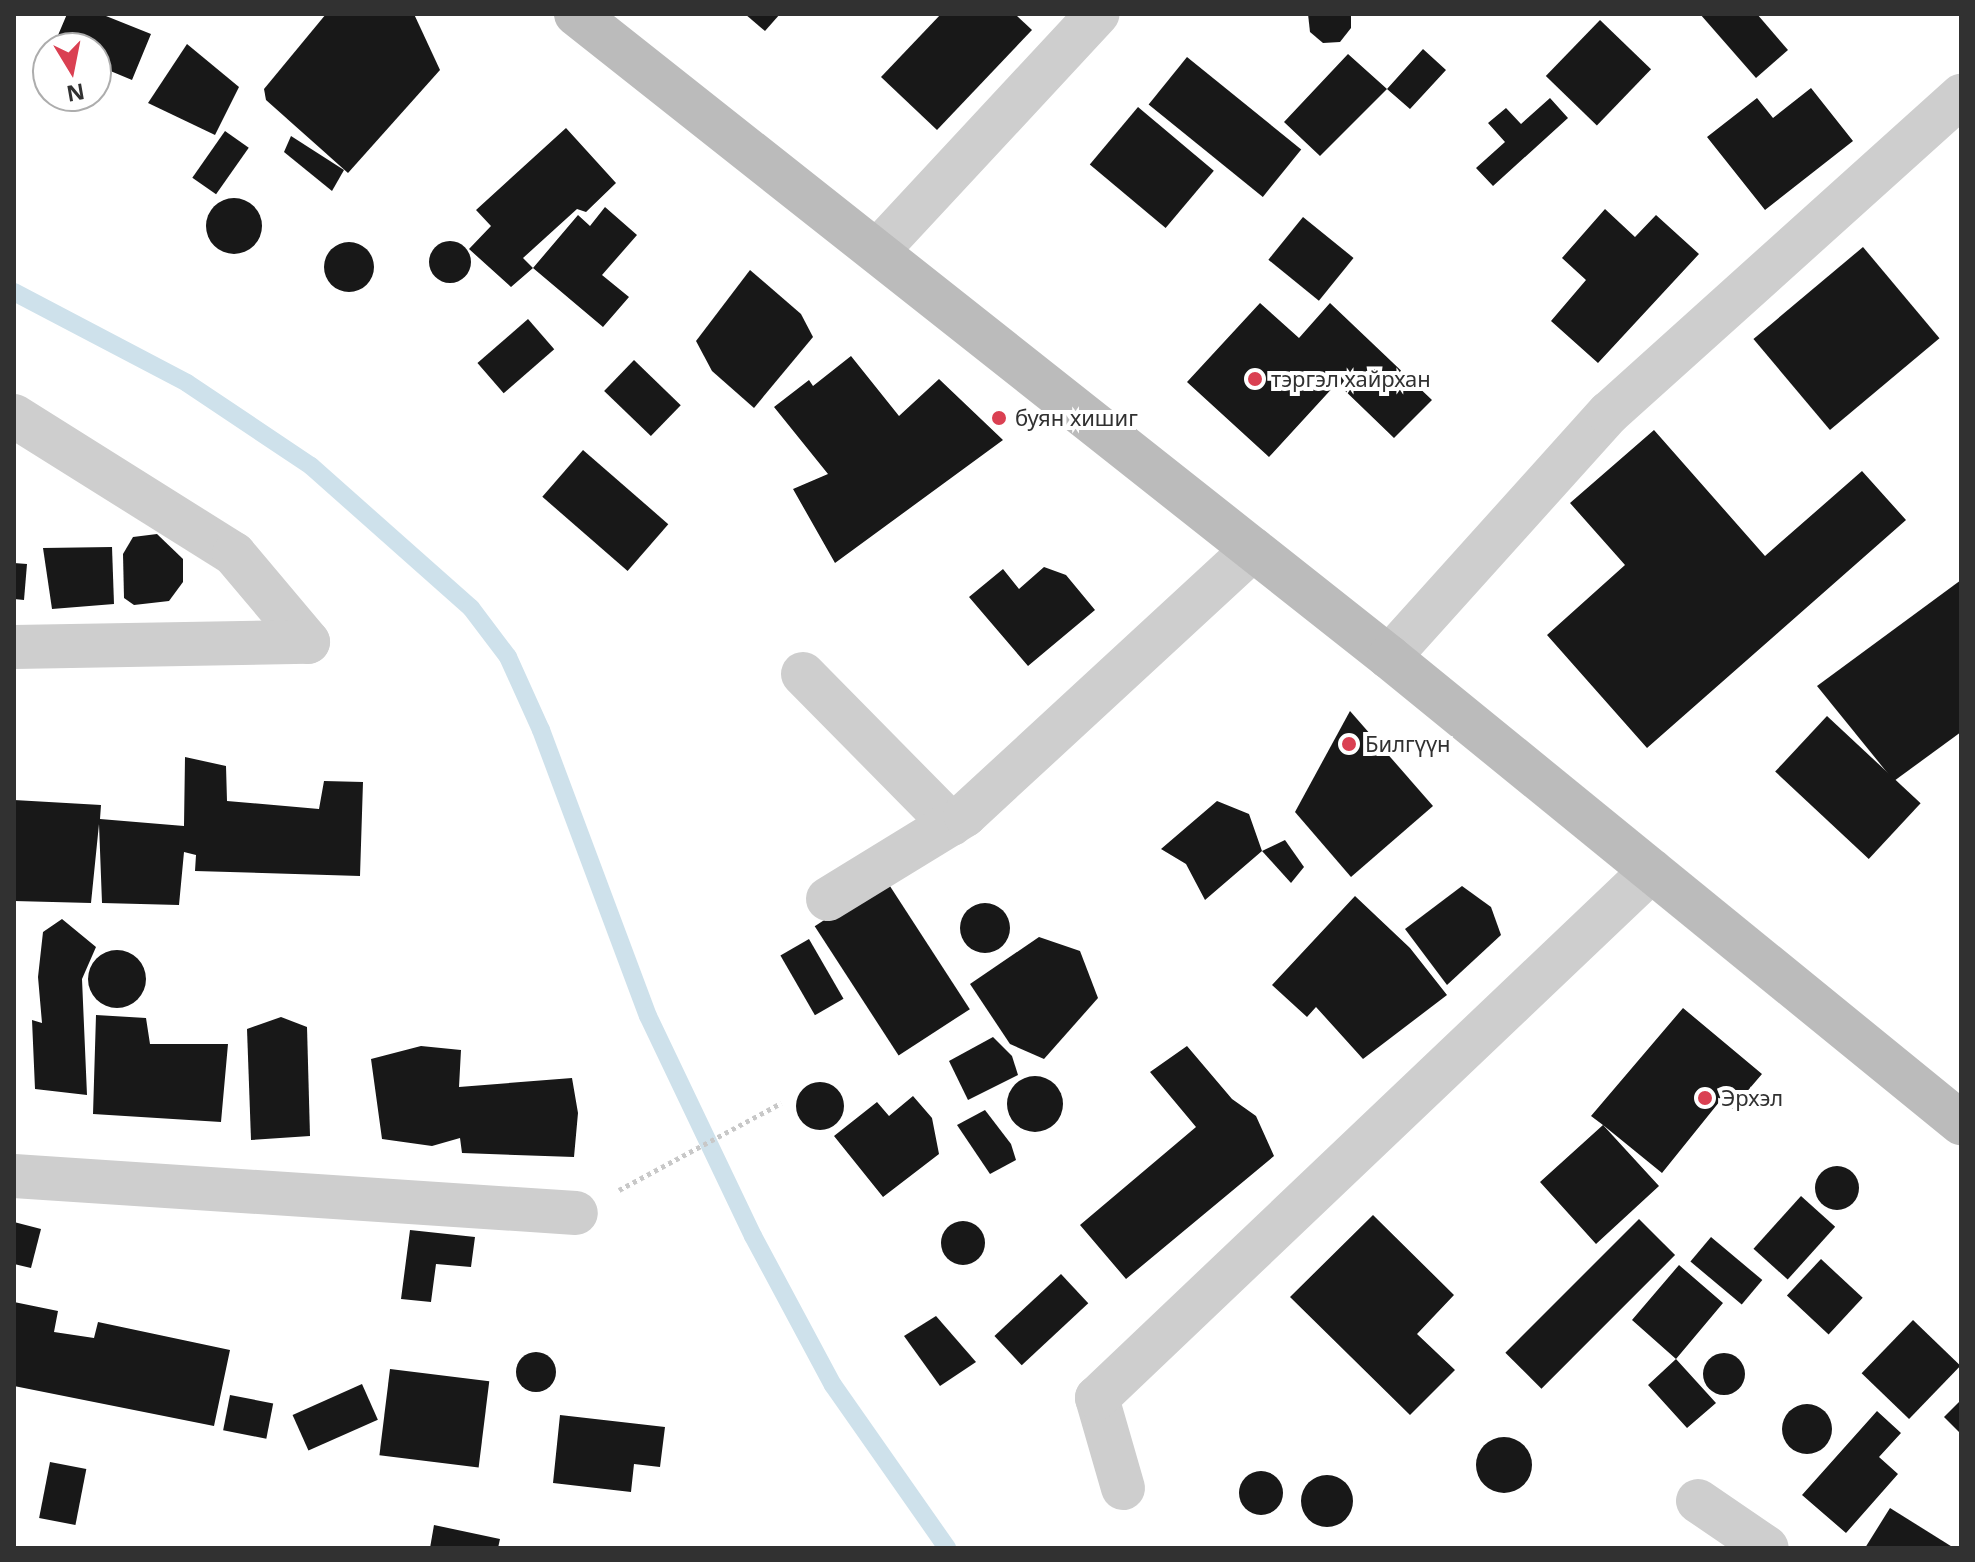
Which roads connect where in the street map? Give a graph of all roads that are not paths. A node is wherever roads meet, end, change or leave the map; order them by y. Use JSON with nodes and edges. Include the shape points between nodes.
{"nodes":[{"id":1,"x":576,"y":14,"type":"edge"},
{"id":2,"x":1097,"y":14,"type":"edge"},
{"id":3,"x":1961,"y":96,"type":"edge"},
{"id":4,"x":879,"y":249,"type":"junction"},
{"id":5,"x":14,"y":416,"type":"edge"},
{"id":6,"x":1253,"y":549,"type":"junction"},
{"id":7,"x":14,"y":647,"type":"edge"},
{"id":8,"x":1389,"y":657,"type":"junction"},
{"id":9,"x":803,"y":674,"type":"dead end"},
{"id":10,"x":951,"y":824,"type":"junction"},
{"id":11,"x":1651,"y":871,"type":"junction"},
{"id":12,"x":828,"y":899,"type":"dead end"},
{"id":13,"x":1961,"y":1123,"type":"edge"},
{"id":14,"x":14,"y":1176,"type":"edge"},
{"id":15,"x":576,"y":1213,"type":"road end"},
{"id":16,"x":1123,"y":1488,"type":"dead end"},
{"id":17,"x":1698,"y":1501,"type":"dead end"},
{"id":18,"x":1767,"y":1548,"type":"edge"}],
"edges":[{"from":1,"to":4,"type":"main road"},
{"from":2,"to":4,"type":"street"},
{"from":3,"to":8,"type":"street","via":[[1609,413]]},
{"from":4,"to":6,"type":"main road"},
{"from":5,"to":7,"type":"street","via":[[234,554],[308,642]]},
{"from":6,"to":8,"type":"main road"},
{"from":6,"to":10,"type":"street"},
{"from":8,"to":11,"type":"main road"},
{"from":9,"to":10,"type":"street"},
{"from":10,"to":12,"type":"street"},
{"from":11,"to":13,"type":"main road"},
{"from":11,"to":16,"type":"street","via":[[1097,1398]]},
{"from":14,"to":15,"type":"street"},
{"from":17,"to":18,"type":"street"}]}
